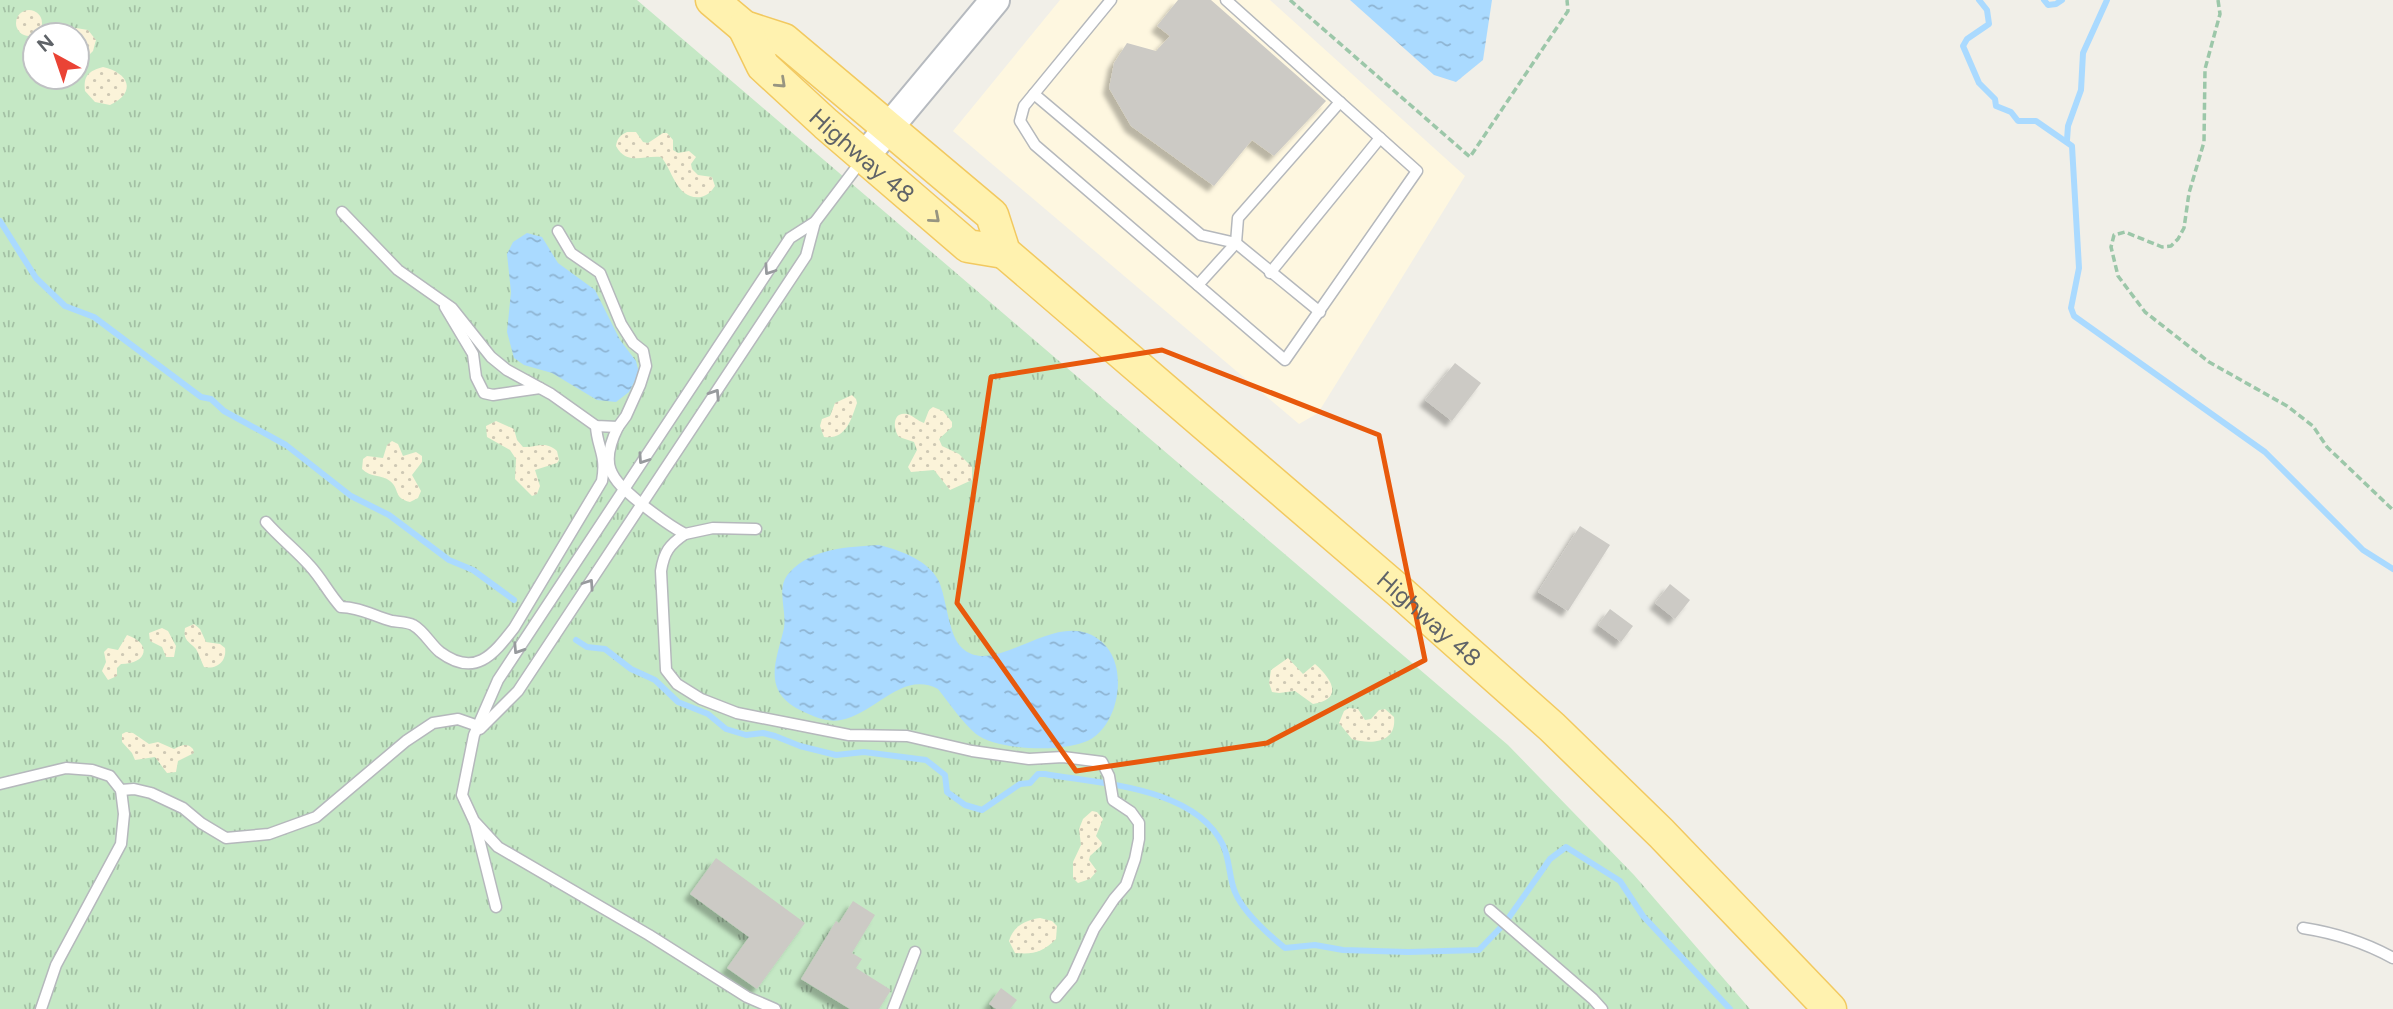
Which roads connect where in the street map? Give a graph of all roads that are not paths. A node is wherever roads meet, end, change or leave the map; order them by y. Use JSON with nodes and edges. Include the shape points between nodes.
{"nodes":[{"id":1,"x":712,"y":0,"type":"edge"},
{"id":2,"x":995,"y":0,"type":"edge"},
{"id":3,"x":1111,"y":0,"type":"edge"},
{"id":4,"x":1226,"y":0,"type":"edge"},
{"id":5,"x":744,"y":27,"type":"junction"},
{"id":6,"x":1034,"y":94,"type":"junction"},
{"id":7,"x":1340,"y":102,"type":"junction"},
{"id":8,"x":889,"y":129,"type":"junction"},
{"id":9,"x":1380,"y":138,"type":"junction"},
{"id":10,"x":865,"y":156,"type":"junction"},
{"id":11,"x":342,"y":212,"type":"dead end"},
{"id":12,"x":816,"y":222,"type":"junction"},
{"id":13,"x":558,"y":232,"type":"dead end"},
{"id":14,"x":1236,"y":243,"type":"junction"},
{"id":15,"x":1004,"y":252,"type":"junction"},
{"id":16,"x":1270,"y":273,"type":"junction"},
{"id":17,"x":1198,"y":285,"type":"junction"},
{"id":18,"x":442,"y":301,"type":"junction"},
{"id":19,"x":1320,"y":313,"type":"junction"},
{"id":20,"x":540,"y":388,"type":"junction"},
{"id":21,"x":596,"y":426,"type":"junction"},
{"id":22,"x":618,"y":427,"type":"junction"},
{"id":23,"x":623,"y":489,"type":"junction"},
{"id":24,"x":642,"y":504,"type":"junction"},
{"id":25,"x":266,"y":522,"type":"dead end"},
{"id":26,"x":756,"y":529,"type":"dead end"},
{"id":27,"x":685,"y":534,"type":"junction"},
{"id":28,"x":476,"y":730,"type":"junction"},
{"id":29,"x":0,"y":784,"type":"edge"},
{"id":30,"x":121,"y":790,"type":"junction"},
{"id":31,"x":474,"y":821,"type":"junction"},
{"id":32,"x":496,"y":907,"type":"dead end"},
{"id":33,"x":1492,"y":912,"type":"dead end"},
{"id":34,"x":2303,"y":928,"type":"dead end"},
{"id":35,"x":915,"y":952,"type":"dead end"},
{"id":36,"x":2393,"y":958,"type":"edge"},
{"id":37,"x":1056,"y":997,"type":"dead end"},
{"id":38,"x":41,"y":1009,"type":"edge"},
{"id":39,"x":775,"y":1009,"type":"edge"},
{"id":40,"x":893,"y":1009,"type":"edge"},
{"id":41,"x":1602,"y":1009,"type":"edge"},
{"id":42,"x":1830,"y":1009,"type":"edge"}],
"edges":[{"from":1,"to":5,"type":"main road","name":"Highway 48"},
{"from":2,"to":8,"type":"street"},
{"from":3,"to":6,"type":"lane"},
{"from":4,"to":7,"type":"lane"},
{"from":5,"to":8,"type":"main road","name":"Highway 48","via":[[784,40]]},
{"from":5,"to":10,"type":"main road","name":"Highway 48","one_way":true,"via":[[763,66]]},
{"from":6,"to":14,"type":"lane","via":[[1201,235]]},
{"from":6,"to":17,"type":"lane","via":[[1020,121],[1035,145]]},
{"from":7,"to":9,"type":"lane"},
{"from":7,"to":14,"type":"lane","via":[[1238,218]]},
{"from":8,"to":10,"type":"street"},
{"from":8,"to":15,"type":"main road","name":"Highway 48","via":[[992,215]]},
{"from":9,"to":16,"type":"lane"},
{"from":9,"to":19,"type":"lane","via":[[1417,171]]},
{"from":10,"to":12,"type":"lane"},
{"from":10,"to":15,"type":"main road","name":"Highway 48","one_way":true,"via":[[968,246]]},
{"from":11,"to":18,"type":"lane","via":[[398,270]]},
{"from":12,"to":23,"type":"lane","one_way":true,"via":[[790,238]]},
{"from":24,"to":12,"type":"lane","one_way":true,"via":[[806,256]]},
{"from":13,"to":22,"type":"lane","via":[[571,253],[600,273],[621,324],[643,351],[646,366],[640,385]]},
{"from":14,"to":16,"type":"lane"},
{"from":14,"to":17,"type":"lane"},
{"from":15,"to":42,"type":"main road","name":"Highway 48","via":[[1552,727]]},
{"from":16,"to":19,"type":"lane"},
{"from":17,"to":19,"type":"lane","via":[[1285,360]]},
{"from":18,"to":20,"type":"lane","via":[[491,357]]},
{"from":18,"to":20,"type":"lane","via":[[473,354],[484,393]]},
{"from":20,"to":21,"type":"lane"},
{"from":21,"to":22,"type":"lane"},
{"from":21,"to":25,"type":"lane","via":[[605,467],[602,481],[514,628],[484,661],[469,664],[455,660],[440,652],[414,625],[341,607],[308,563]]},
{"from":22,"to":23,"type":"lane","via":[[609,450],[610,463],[611,474]]},
{"from":23,"to":24,"type":"lane"},
{"from":23,"to":28,"type":"lane","one_way":true,"via":[[498,680]]},
{"from":24,"to":27,"type":"lane"},
{"from":28,"to":24,"type":"lane","one_way":true,"via":[[518,691]]},
{"from":26,"to":27,"type":"lane","via":[[713,528]]},
{"from":27,"to":37,"type":"lane","via":[[663,555],[666,670],[677,684],[701,699],[737,713],[849,735],[907,736],[972,751],[1029,759],[1098,760],[1105,766],[1113,800],[1139,823],[1135,859],[1126,885],[1094,929],[1072,978]]},
{"from":28,"to":30,"type":"lane","via":[[458,719],[433,723],[316,817],[269,834],[226,838],[183,808],[151,793]]},
{"from":28,"to":31,"type":"lane","via":[[462,795]]},
{"from":29,"to":30,"type":"lane","via":[[66,768],[110,776]]},
{"from":30,"to":38,"type":"lane","via":[[121,844],[56,965]]},
{"from":31,"to":32,"type":"lane"},
{"from":31,"to":39,"type":"lane","via":[[498,847],[747,997]]},
{"from":33,"to":41,"type":"lane"},
{"from":34,"to":36,"type":"lane","via":[[2340,935]]},
{"from":35,"to":40,"type":"lane"}]}
